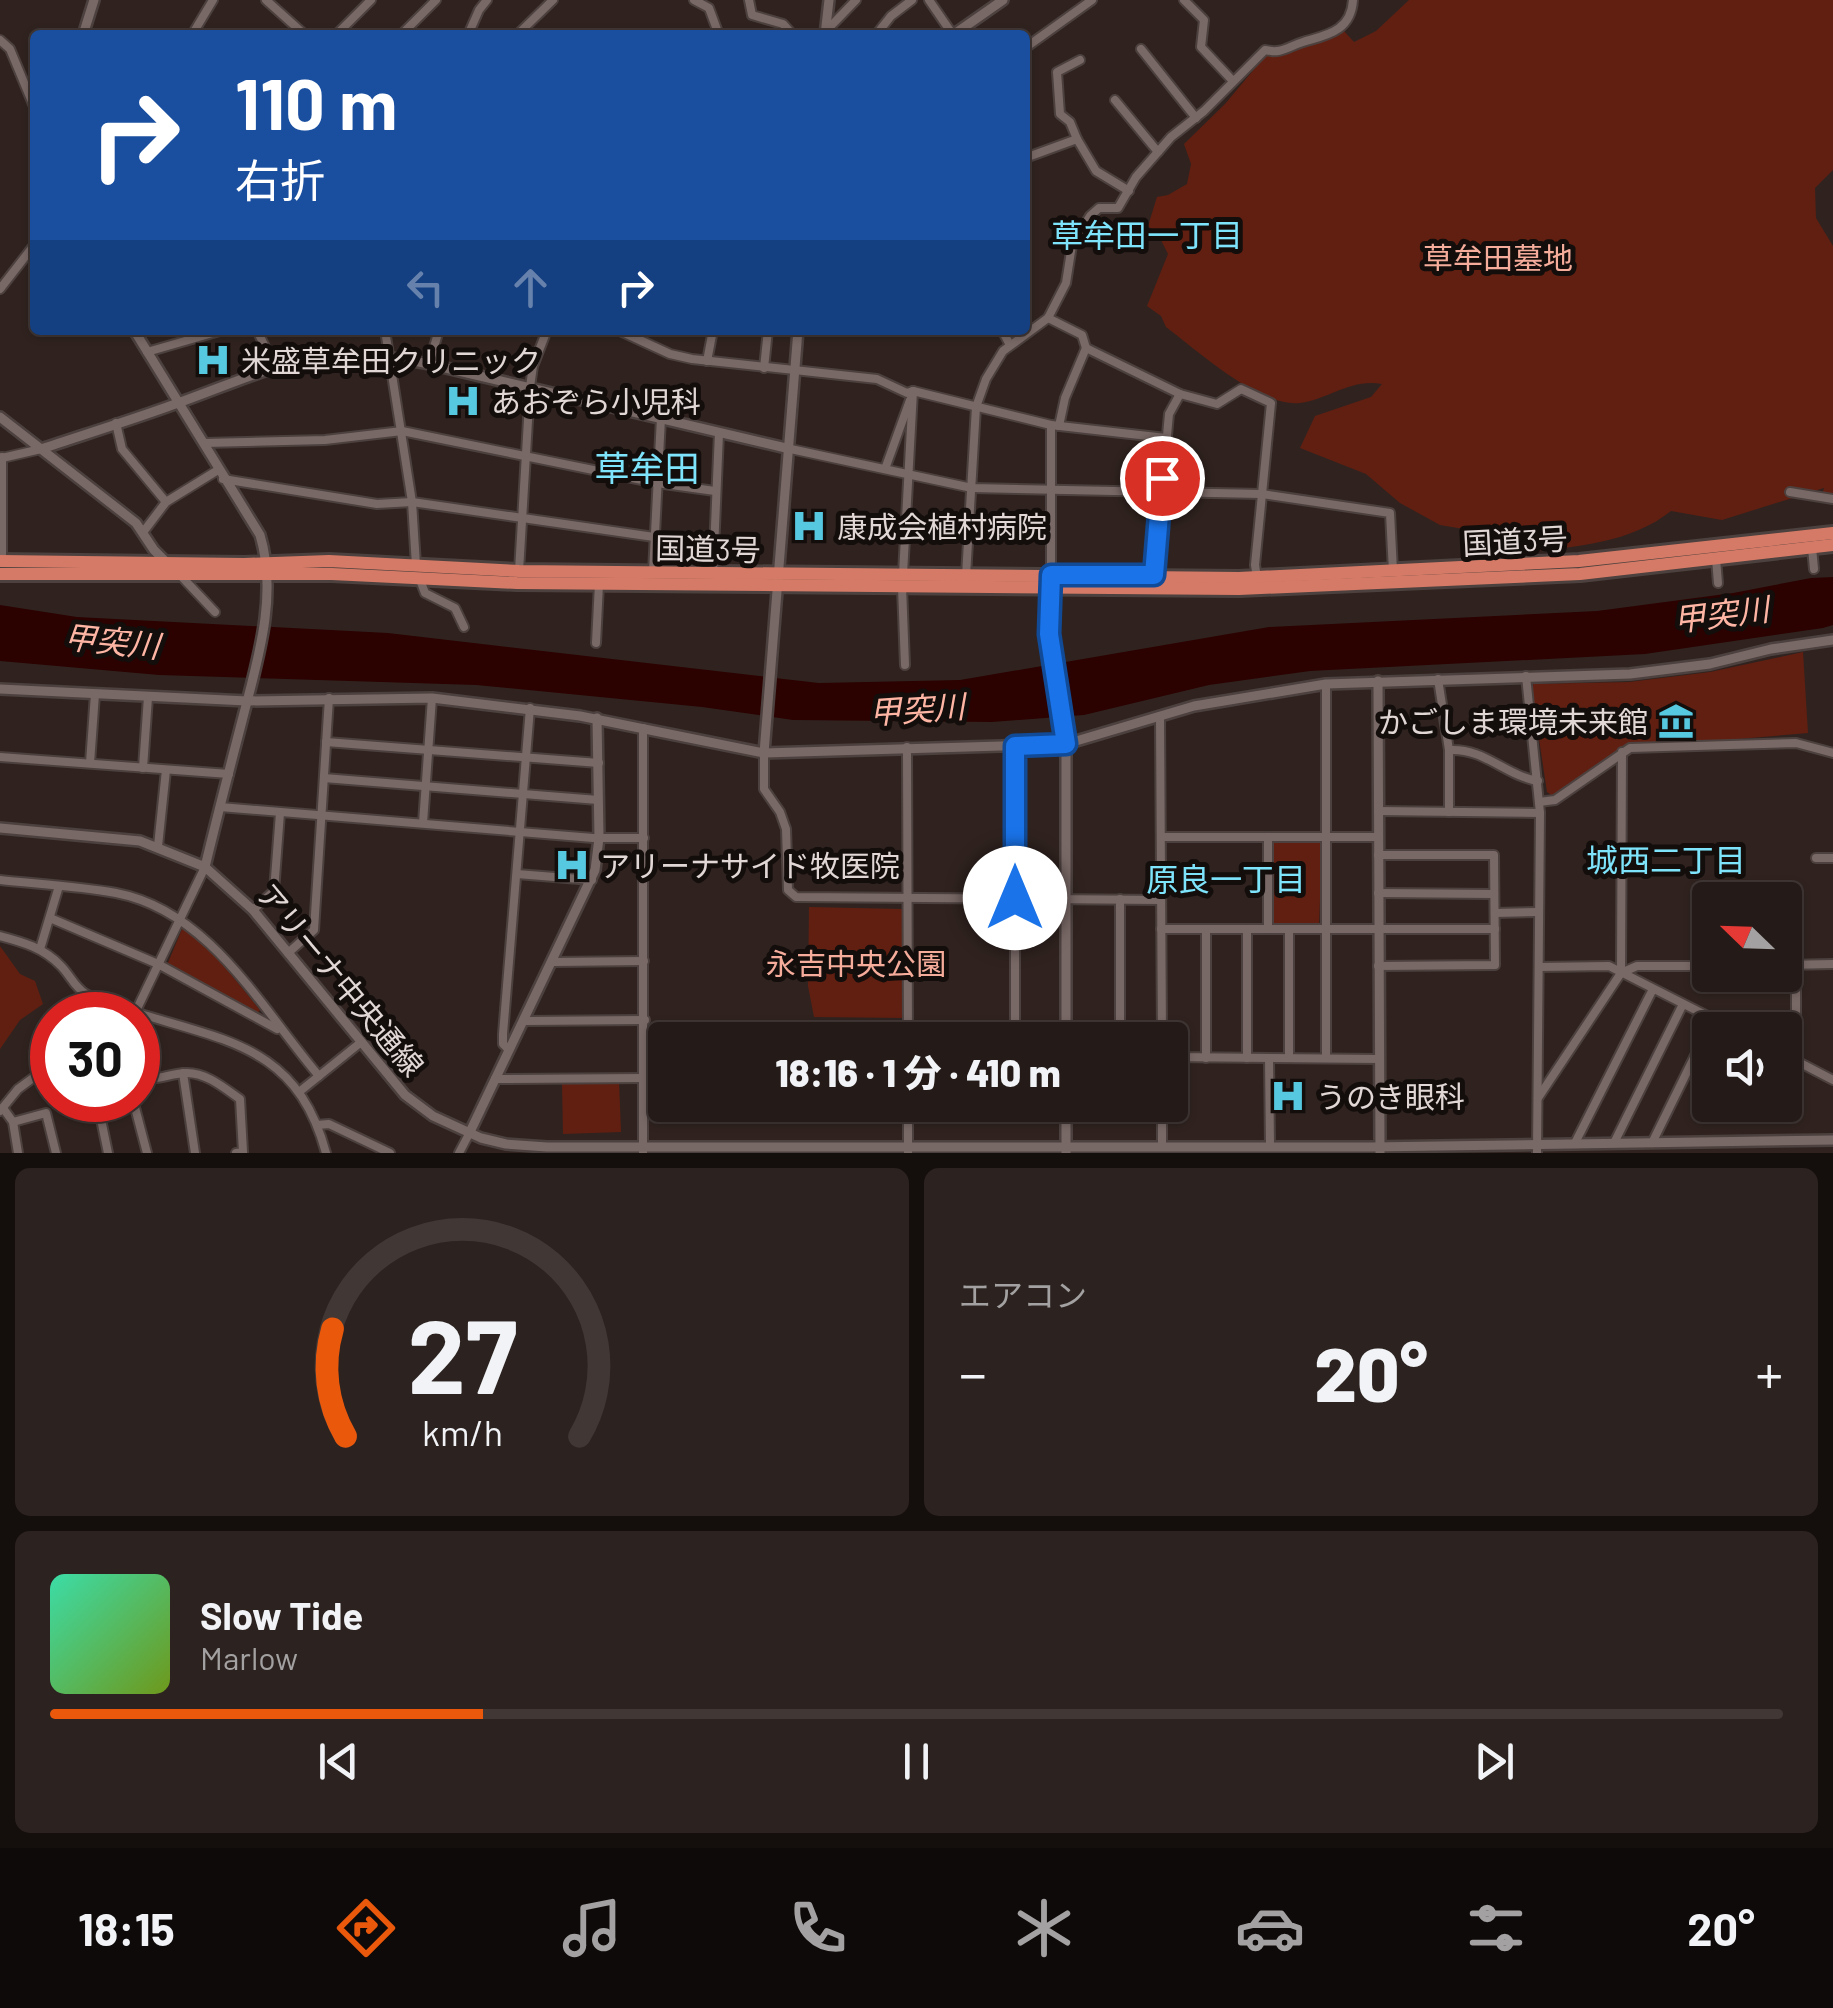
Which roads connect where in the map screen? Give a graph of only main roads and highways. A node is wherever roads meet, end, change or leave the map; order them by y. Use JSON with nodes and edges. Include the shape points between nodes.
{"nodes":[{"id":1,"x":1833,"y":533,"type":"edge"},
{"id":2,"x":1833,"y":546,"type":"edge"},
{"id":3,"x":1,"y":566,"type":"edge"},
{"id":4,"x":266,"y":569,"type":"junction"},
{"id":5,"x":418,"y":571,"type":"junction"},
{"id":6,"x":777,"y":580,"type":"junction"},
{"id":7,"x":902,"y":580,"type":"junction"},
{"id":8,"x":1050,"y":581,"type":"junction"},
{"id":9,"x":1258,"y":582,"type":"junction"}],
"edges":[{"from":1,"to":9,"type":"highway","name":"国道3号","via":[[1579,562]]},
{"from":2,"to":9,"type":"highway","name":"国道3号","via":[[1580,574]]},
{"from":3,"to":4,"type":"highway","name":"国道3号","via":[[166,562]]},
{"from":3,"to":4,"type":"highway","name":"国道3号","via":[[181,576]]},
{"from":4,"to":5,"type":"highway","name":"国道3号"},
{"from":5,"to":6,"type":"highway","name":"国道3号"},
{"from":5,"to":6,"type":"highway","name":"国道3号","via":[[599,584]]},
{"from":6,"to":7,"type":"highway","name":"国道3号"},
{"from":7,"to":8,"type":"highway","name":"国道3号"},
{"from":7,"to":8,"type":"highway","name":"国道3号"},
{"from":8,"to":9,"type":"highway","name":"国道3号"},
{"from":8,"to":9,"type":"highway","name":"国道3号","via":[[1154,575]]}]}
